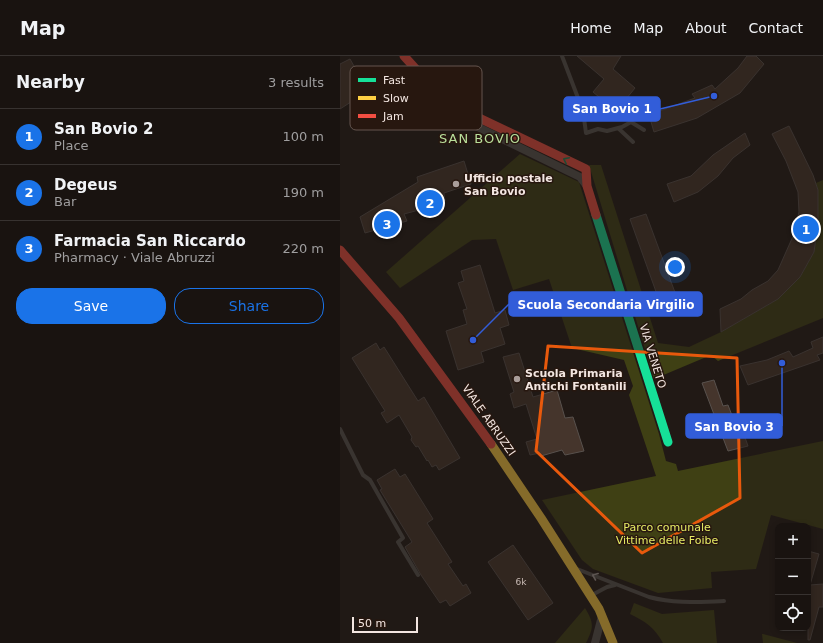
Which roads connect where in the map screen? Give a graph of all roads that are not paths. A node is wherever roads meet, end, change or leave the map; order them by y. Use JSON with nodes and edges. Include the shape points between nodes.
{"nodes":[{"id":1,"x":404,"y":56,"type":"edge"},
{"id":2,"x":562,"y":56,"type":"edge"},
{"id":3,"x":413,"y":66,"type":"edge"},
{"id":4,"x":482,"y":119,"type":"edge"},
{"id":5,"x":618,"y":128,"type":"junction"},
{"id":6,"x":644,"y":130,"type":"dead end"},
{"id":7,"x":633,"y":142,"type":"dead end"},
{"id":8,"x":340,"y":250,"type":"edge"},
{"id":9,"x":340,"y":429,"type":"edge"},
{"id":10,"x":668,"y":442,"type":"dead end"},
{"id":11,"x":572,"y":567,"type":"junction"},
{"id":12,"x":418,"y":575,"type":"dead end"},
{"id":13,"x":618,"y":585,"type":"junction"},
{"id":14,"x":590,"y":596,"type":"junction"},
{"id":15,"x":724,"y":601,"type":"dead end"},
{"id":16,"x":602,"y":615,"type":"junction"},
{"id":17,"x":595,"y":643,"type":"edge"},
{"id":18,"x":614,"y":643,"type":"edge"}],
"edges":[{"from":1,"to":3,"type":"street","name":"VIA VENETO"},
{"from":2,"to":5,"type":"lane","via":[[583,111],[586,133],[598,129],[607,131]]},
{"from":4,"to":10,"type":"street","name":"VIA VENETO","via":[[586,169],[587,186]]},
{"from":5,"to":6,"type":"lane","via":[[631,122]]},
{"from":5,"to":7,"type":"lane"},
{"from":8,"to":11,"type":"street","name":"VIALE ABRUZZI","via":[[399,318],[439,371],[486,436]]},
{"from":9,"to":12,"type":"lane","via":[[363,475],[370,480],[403,538],[398,542]]},
{"from":13,"to":11,"type":"lane","one_way":true},
{"from":11,"to":14,"type":"street","name":"VIALE ABRUZZI"},
{"from":13,"to":14,"type":"lane","via":[[607,587]]},
{"from":13,"to":15,"type":"lane","via":[[673,603]]},
{"from":14,"to":16,"type":"street","name":"VIALE ABRUZZI"},
{"from":16,"to":17,"type":"street"},
{"from":16,"to":18,"type":"street","name":"VIALE ABRUZZI"}]}
